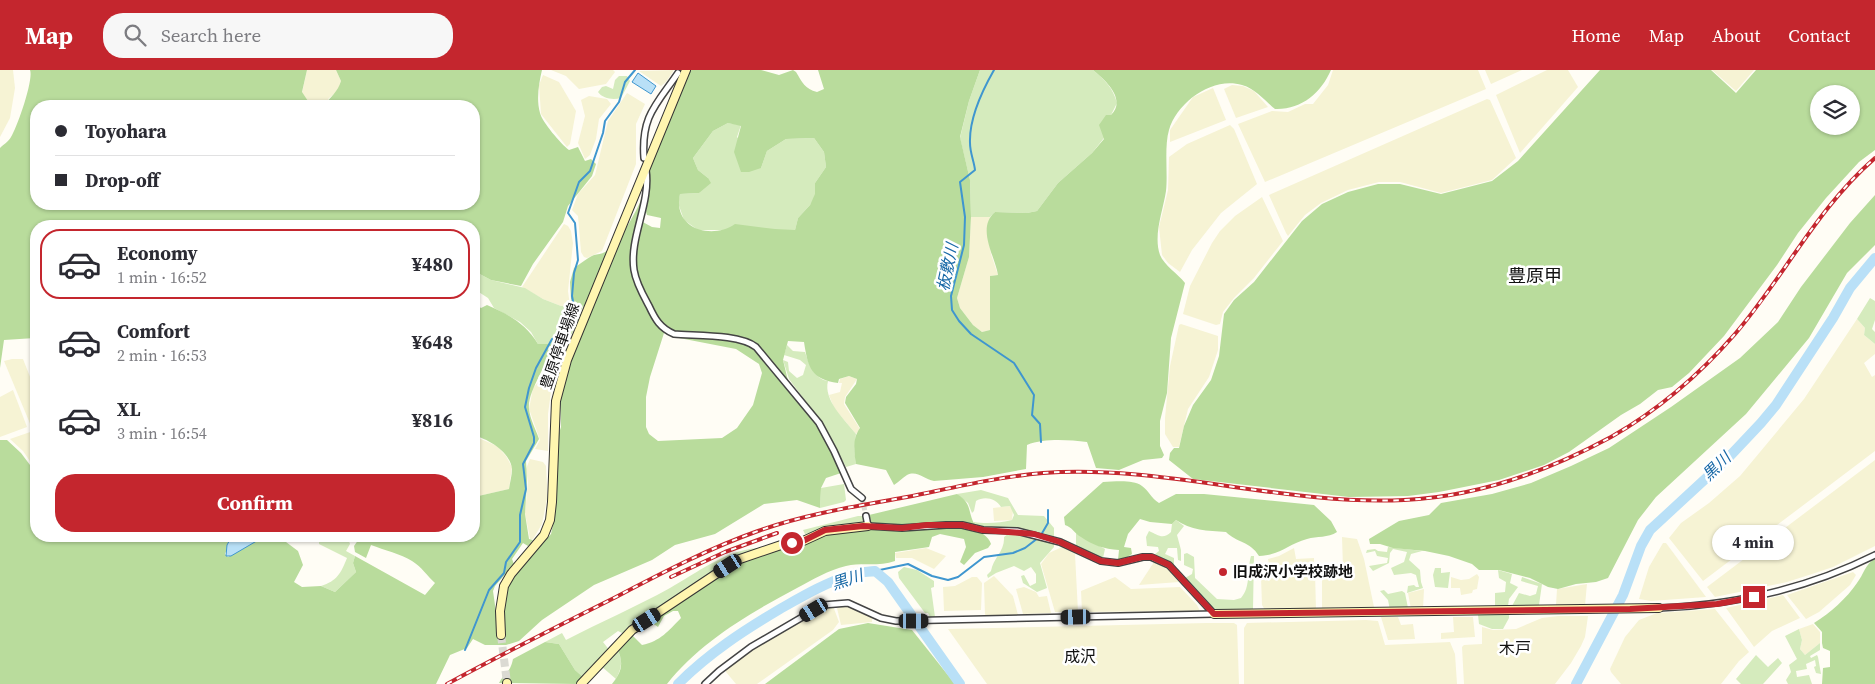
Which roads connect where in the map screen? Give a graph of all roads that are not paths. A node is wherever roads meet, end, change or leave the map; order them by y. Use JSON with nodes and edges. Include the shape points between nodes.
{"nodes":[{"id":1,"x":682,"y":72,"type":"edge"},
{"id":2,"x":644,"y":158,"type":"dead end"},
{"id":3,"x":646,"y":167,"type":"junction"},
{"id":4,"x":862,"y":498,"type":"tunnel mouth"},
{"id":5,"x":866,"y":516,"type":"tunnel mouth"},
{"id":6,"x":868,"y":526,"type":"junction"},
{"id":7,"x":1875,"y":555,"type":"edge"},
{"id":8,"x":1659,"y":608,"type":"joint"},
{"id":9,"x":1214,"y":614,"type":"junction"},
{"id":10,"x":501,"y":635,"type":"tunnel mouth"},
{"id":11,"x":581,"y":684,"type":"edge"},
{"id":12,"x":705,"y":684,"type":"edge"}],
"edges":[{"from":1,"to":2,"type":"street","via":[[648,118],[643,138]]},
{"from":1,"to":3,"type":"main road","name":"豊原停車場線"},
{"from":3,"to":4,"type":"street","via":[[646,200],[633,258],[638,286],[655,318],[674,334],[736,339],[756,348],[774,366],[818,424],[851,488]]},
{"from":3,"to":10,"type":"main road","name":"豊原停車場線","via":[[564,367],[556,401],[550,520],[544,535],[503,590]]},
{"from":5,"to":6,"type":"street"},
{"from":6,"to":9,"type":"street","via":[[962,525],[1046,537],[1101,561],[1118,563],[1142,557],[1162,560]]},
{"from":6,"to":11,"type":"main road","via":[[825,530],[801,542],[784,544],[737,560],[632,630]]},
{"from":7,"to":8,"type":"street","via":[[1825,577],[1778,592],[1717,604]]},
{"from":8,"to":9,"type":"main road"},
{"from":9,"to":12,"type":"street","via":[[896,621],[848,604],[823,605],[751,647]]}]}
